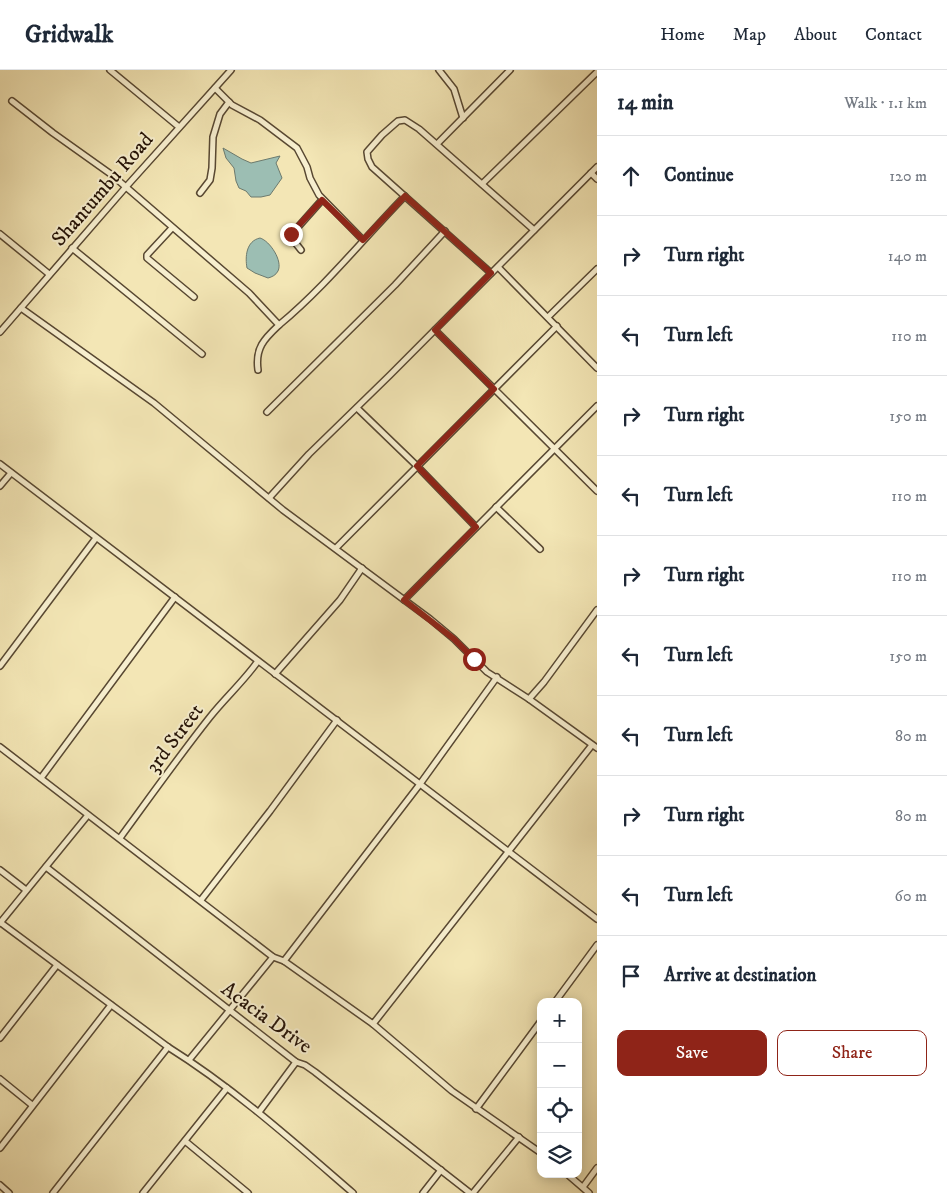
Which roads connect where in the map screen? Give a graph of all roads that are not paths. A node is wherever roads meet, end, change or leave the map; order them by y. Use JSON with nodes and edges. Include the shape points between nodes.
{"nodes":[{"id":1,"x":110,"y":70,"type":"edge"},
{"id":2,"x":231,"y":70,"type":"edge"},
{"id":3,"x":438,"y":70,"type":"edge"},
{"id":4,"x":510,"y":70,"type":"edge"},
{"id":5,"x":597,"y":72,"type":"edge"},
{"id":6,"x":215,"y":88,"type":"junction"},
{"id":7,"x":12,"y":101,"type":"dead end"},
{"id":8,"x":228,"y":102,"type":"junction"},
{"id":9,"x":463,"y":118,"type":"junction"},
{"id":10,"x":179,"y":127,"type":"junction"},
{"id":11,"x":438,"y":144,"type":"junction"},
{"id":12,"x":597,"y":166,"type":"edge"},
{"id":13,"x":591,"y":173,"type":"junction"},
{"id":14,"x":597,"y":179,"type":"edge"},
{"id":15,"x":482,"y":184,"type":"junction"},
{"id":16,"x":125,"y":188,"type":"junction"},
{"id":17,"x":200,"y":193,"type":"dead end"},
{"id":18,"x":405,"y":196,"type":"junction"},
{"id":19,"x":322,"y":200,"type":"junction"},
{"id":20,"x":172,"y":228,"type":"junction"},
{"id":21,"x":534,"y":230,"type":"junction"},
{"id":22,"x":445,"y":231,"type":"junction"},
{"id":23,"x":0,"y":234,"type":"edge"},
{"id":24,"x":363,"y":240,"type":"junction"},
{"id":25,"x":72,"y":248,"type":"junction"},
{"id":26,"x":301,"y":250,"type":"dead end"},
{"id":27,"x":498,"y":267,"type":"junction"},
{"id":28,"x":597,"y":269,"type":"edge"},
{"id":29,"x":491,"y":273,"type":"junction"},
{"id":30,"x":50,"y":274,"type":"junction"},
{"id":31,"x":194,"y":297,"type":"dead end"},
{"id":32,"x":21,"y":308,"type":"junction"},
{"id":33,"x":548,"y":317,"type":"junction"},
{"id":34,"x":279,"y":325,"type":"junction"},
{"id":35,"x":557,"y":326,"type":"junction"},
{"id":36,"x":435,"y":330,"type":"junction"},
{"id":37,"x":0,"y":332,"type":"edge"},
{"id":38,"x":202,"y":354,"type":"dead end"},
{"id":39,"x":597,"y":368,"type":"edge"},
{"id":40,"x":258,"y":370,"type":"dead end"},
{"id":41,"x":494,"y":389,"type":"junction"},
{"id":42,"x":597,"y":406,"type":"edge"},
{"id":43,"x":357,"y":408,"type":"junction"},
{"id":44,"x":267,"y":412,"type":"dead end"},
{"id":45,"x":556,"y":448,"type":"junction"},
{"id":46,"x":0,"y":464,"type":"edge"},
{"id":47,"x":417,"y":466,"type":"junction"},
{"id":48,"x":11,"y":473,"type":"junction"},
{"id":49,"x":0,"y":486,"type":"edge"},
{"id":50,"x":597,"y":491,"type":"edge"},
{"id":51,"x":269,"y":498,"type":"junction"},
{"id":52,"x":496,"y":507,"type":"junction"},
{"id":53,"x":476,"y":527,"type":"junction"},
{"id":54,"x":96,"y":538,"type":"junction"},
{"id":55,"x":336,"y":548,"type":"junction"},
{"id":56,"x":540,"y":549,"type":"dead end"},
{"id":57,"x":362,"y":568,"type":"junction"},
{"id":58,"x":175,"y":597,"type":"junction"},
{"id":59,"x":404,"y":600,"type":"junction"},
{"id":60,"x":597,"y":610,"type":"edge"},
{"id":61,"x":258,"y":661,"type":"junction"},
{"id":62,"x":0,"y":666,"type":"edge"},
{"id":63,"x":275,"y":674,"type":"junction"},
{"id":64,"x":497,"y":677,"type":"junction"},
{"id":65,"x":529,"y":699,"type":"junction"},
{"id":66,"x":337,"y":720,"type":"junction"},
{"id":67,"x":592,"y":745,"type":"junction"},
{"id":68,"x":0,"y":747,"type":"edge"},
{"id":69,"x":597,"y":748,"type":"edge"},
{"id":70,"x":41,"y":778,"type":"junction"},
{"id":71,"x":420,"y":784,"type":"junction"},
{"id":72,"x":88,"y":815,"type":"junction"},
{"id":73,"x":120,"y":838,"type":"junction"},
{"id":74,"x":508,"y":852,"type":"junction"},
{"id":75,"x":46,"y":867,"type":"junction"},
{"id":76,"x":0,"y":870,"type":"edge"},
{"id":77,"x":26,"y":890,"type":"junction"},
{"id":78,"x":201,"y":900,"type":"junction"},
{"id":79,"x":597,"y":919,"type":"edge"},
{"id":80,"x":0,"y":923,"type":"edge"},
{"id":81,"x":597,"y":945,"type":"edge"},
{"id":82,"x":273,"y":957,"type":"junction"},
{"id":83,"x":284,"y":961,"type":"junction"},
{"id":84,"x":57,"y":965,"type":"junction"},
{"id":85,"x":558,"y":998,"type":"edge"},
{"id":86,"x":111,"y":1005,"type":"junction"},
{"id":87,"x":229,"y":1011,"type":"junction"},
{"id":88,"x":374,"y":1024,"type":"junction"},
{"id":89,"x":537,"y":1026,"type":"edge"},
{"id":90,"x":0,"y":1038,"type":"edge"},
{"id":91,"x":168,"y":1047,"type":"junction"},
{"id":92,"x":189,"y":1060,"type":"junction"},
{"id":93,"x":296,"y":1062,"type":"junction"},
{"id":94,"x":0,"y":1079,"type":"edge"},
{"id":95,"x":227,"y":1088,"type":"junction"},
{"id":96,"x":32,"y":1105,"type":"junction"},
{"id":97,"x":476,"y":1109,"type":"junction"},
{"id":98,"x":259,"y":1112,"type":"junction"},
{"id":99,"x":519,"y":1136,"type":"junction"},
{"id":100,"x":185,"y":1141,"type":"junction"},
{"id":101,"x":0,"y":1148,"type":"edge"},
{"id":102,"x":537,"y":1150,"type":"edge"},
{"id":103,"x":597,"y":1168,"type":"edge"},
{"id":104,"x":441,"y":1170,"type":"junction"},
{"id":105,"x":572,"y":1178,"type":"edge"},
{"id":106,"x":0,"y":1185,"type":"edge"},
{"id":107,"x":583,"y":1187,"type":"junction"},
{"id":108,"x":9,"y":1193,"type":"edge"},
{"id":109,"x":53,"y":1193,"type":"edge"},
{"id":110,"x":143,"y":1193,"type":"edge"},
{"id":111,"x":248,"y":1193,"type":"edge"},
{"id":112,"x":353,"y":1193,"type":"edge"},
{"id":113,"x":423,"y":1193,"type":"edge"},
{"id":114,"x":472,"y":1193,"type":"edge"},
{"id":115,"x":589,"y":1193,"type":"edge"}],
"edges":[{"from":1,"to":10,"type":"street"},
{"from":2,"to":6,"type":"street","name":"Shantumbu Road"},
{"from":3,"to":9,"type":"street","via":[[454,89]]},
{"from":4,"to":9,"type":"street"},
{"from":5,"to":15,"type":"street"},
{"from":6,"to":8,"type":"street"},
{"from":6,"to":10,"type":"street","name":"Shantumbu Road"},
{"from":7,"to":16,"type":"street"},
{"from":8,"to":17,"type":"street","via":[[220,114],[213,138],[210,180]]},
{"from":8,"to":19,"type":"street","via":[[260,120],[296,148]]},
{"from":9,"to":11,"type":"street"},
{"from":10,"to":16,"type":"street","name":"Shantumbu Road"},
{"from":11,"to":15,"type":"street"},
{"from":11,"to":18,"type":"street","via":[[402,120],[367,152],[372,167]]},
{"from":12,"to":13,"type":"street"},
{"from":13,"to":14,"type":"street"},
{"from":13,"to":21,"type":"street"},
{"from":15,"to":21,"type":"street"},
{"from":16,"to":20,"type":"street"},
{"from":16,"to":25,"type":"street","name":"Shantumbu Road"},
{"from":18,"to":22,"type":"street"},
{"from":18,"to":24,"type":"street"},
{"from":19,"to":24,"type":"street"},
{"from":19,"to":26,"type":"street","via":[[290,236]]},
{"from":20,"to":31,"type":"street","via":[[147,258]]},
{"from":20,"to":34,"type":"street","via":[[249,293]]},
{"from":21,"to":27,"type":"street"},
{"from":22,"to":29,"type":"street"},
{"from":22,"to":44,"type":"street"},
{"from":23,"to":30,"type":"street"},
{"from":24,"to":34,"type":"street","via":[[333,275]]},
{"from":25,"to":30,"type":"street","name":"Shantumbu Road"},
{"from":25,"to":38,"type":"street"},
{"from":27,"to":29,"type":"street"},
{"from":27,"to":33,"type":"street"},
{"from":28,"to":33,"type":"street"},
{"from":29,"to":36,"type":"street"},
{"from":30,"to":32,"type":"street","name":"Shantumbu Road"},
{"from":32,"to":37,"type":"street","name":"Shantumbu Road"},
{"from":32,"to":51,"type":"street","via":[[154,404]]},
{"from":33,"to":35,"type":"street"},
{"from":34,"to":40,"type":"street","via":[[257,351]]},
{"from":35,"to":39,"type":"street"},
{"from":35,"to":41,"type":"street"},
{"from":36,"to":41,"type":"street"},
{"from":36,"to":43,"type":"street"},
{"from":41,"to":45,"type":"street"},
{"from":41,"to":47,"type":"street"},
{"from":42,"to":45,"type":"street"},
{"from":43,"to":47,"type":"street"},
{"from":43,"to":51,"type":"street"},
{"from":45,"to":50,"type":"street"},
{"from":45,"to":52,"type":"street"},
{"from":46,"to":48,"type":"street"},
{"from":47,"to":53,"type":"street"},
{"from":47,"to":55,"type":"street"},
{"from":48,"to":49,"type":"street"},
{"from":48,"to":54,"type":"street"},
{"from":51,"to":55,"type":"street"},
{"from":52,"to":53,"type":"street"},
{"from":52,"to":56,"type":"street"},
{"from":53,"to":59,"type":"street"},
{"from":54,"to":58,"type":"street"},
{"from":54,"to":62,"type":"street"},
{"from":55,"to":57,"type":"street"},
{"from":57,"to":59,"type":"street"},
{"from":57,"to":63,"type":"street","via":[[340,600]]},
{"from":58,"to":61,"type":"street"},
{"from":58,"to":70,"type":"street"},
{"from":59,"to":64,"type":"street","via":[[454,639],[487,672]]},
{"from":60,"to":65,"type":"street"},
{"from":61,"to":63,"type":"street"},
{"from":61,"to":73,"type":"street","name":"3rd Street","via":[[185,748]]},
{"from":63,"to":66,"type":"street"},
{"from":64,"to":65,"type":"street"},
{"from":64,"to":71,"type":"street"},
{"from":65,"to":67,"type":"street"},
{"from":66,"to":71,"type":"street"},
{"from":66,"to":78,"type":"street"},
{"from":67,"to":69,"type":"street"},
{"from":67,"to":74,"type":"street"},
{"from":68,"to":70,"type":"street"},
{"from":70,"to":72,"type":"street"},
{"from":71,"to":74,"type":"street"},
{"from":71,"to":83,"type":"street"},
{"from":72,"to":73,"type":"street"},
{"from":72,"to":75,"type":"street"},
{"from":73,"to":78,"type":"street"},
{"from":74,"to":79,"type":"street"},
{"from":74,"to":88,"type":"street"},
{"from":75,"to":77,"type":"street"},
{"from":75,"to":87,"type":"street","name":"Acacia Drive"},
{"from":76,"to":77,"type":"street"},
{"from":77,"to":80,"type":"street"},
{"from":78,"to":82,"type":"street"},
{"from":80,"to":84,"type":"street"},
{"from":81,"to":85,"type":"street"},
{"from":82,"to":83,"type":"street"},
{"from":82,"to":87,"type":"street"},
{"from":83,"to":88,"type":"street"},
{"from":84,"to":86,"type":"street"},
{"from":84,"to":90,"type":"street"},
{"from":86,"to":91,"type":"street"},
{"from":86,"to":96,"type":"street"},
{"from":87,"to":92,"type":"street"},
{"from":87,"to":93,"type":"street","name":"Acacia Drive"},
{"from":88,"to":97,"type":"street"},
{"from":89,"to":97,"type":"street"},
{"from":91,"to":92,"type":"street"},
{"from":91,"to":109,"type":"street"},
{"from":92,"to":95,"type":"street"},
{"from":93,"to":98,"type":"street"},
{"from":93,"to":104,"type":"street","name":"Acacia Drive","via":[[315,1072]]},
{"from":94,"to":96,"type":"street"},
{"from":95,"to":98,"type":"street"},
{"from":95,"to":100,"type":"street"},
{"from":96,"to":101,"type":"street"},
{"from":97,"to":99,"type":"street"},
{"from":98,"to":112,"type":"street"},
{"from":99,"to":102,"type":"street"},
{"from":99,"to":114,"type":"street"},
{"from":100,"to":110,"type":"street"},
{"from":100,"to":111,"type":"street"},
{"from":103,"to":107,"type":"street"},
{"from":104,"to":113,"type":"street"},
{"from":104,"to":114,"type":"street","name":"Acacia Drive"},
{"from":105,"to":107,"type":"street"},
{"from":106,"to":108,"type":"street"},
{"from":107,"to":115,"type":"street"}]}
